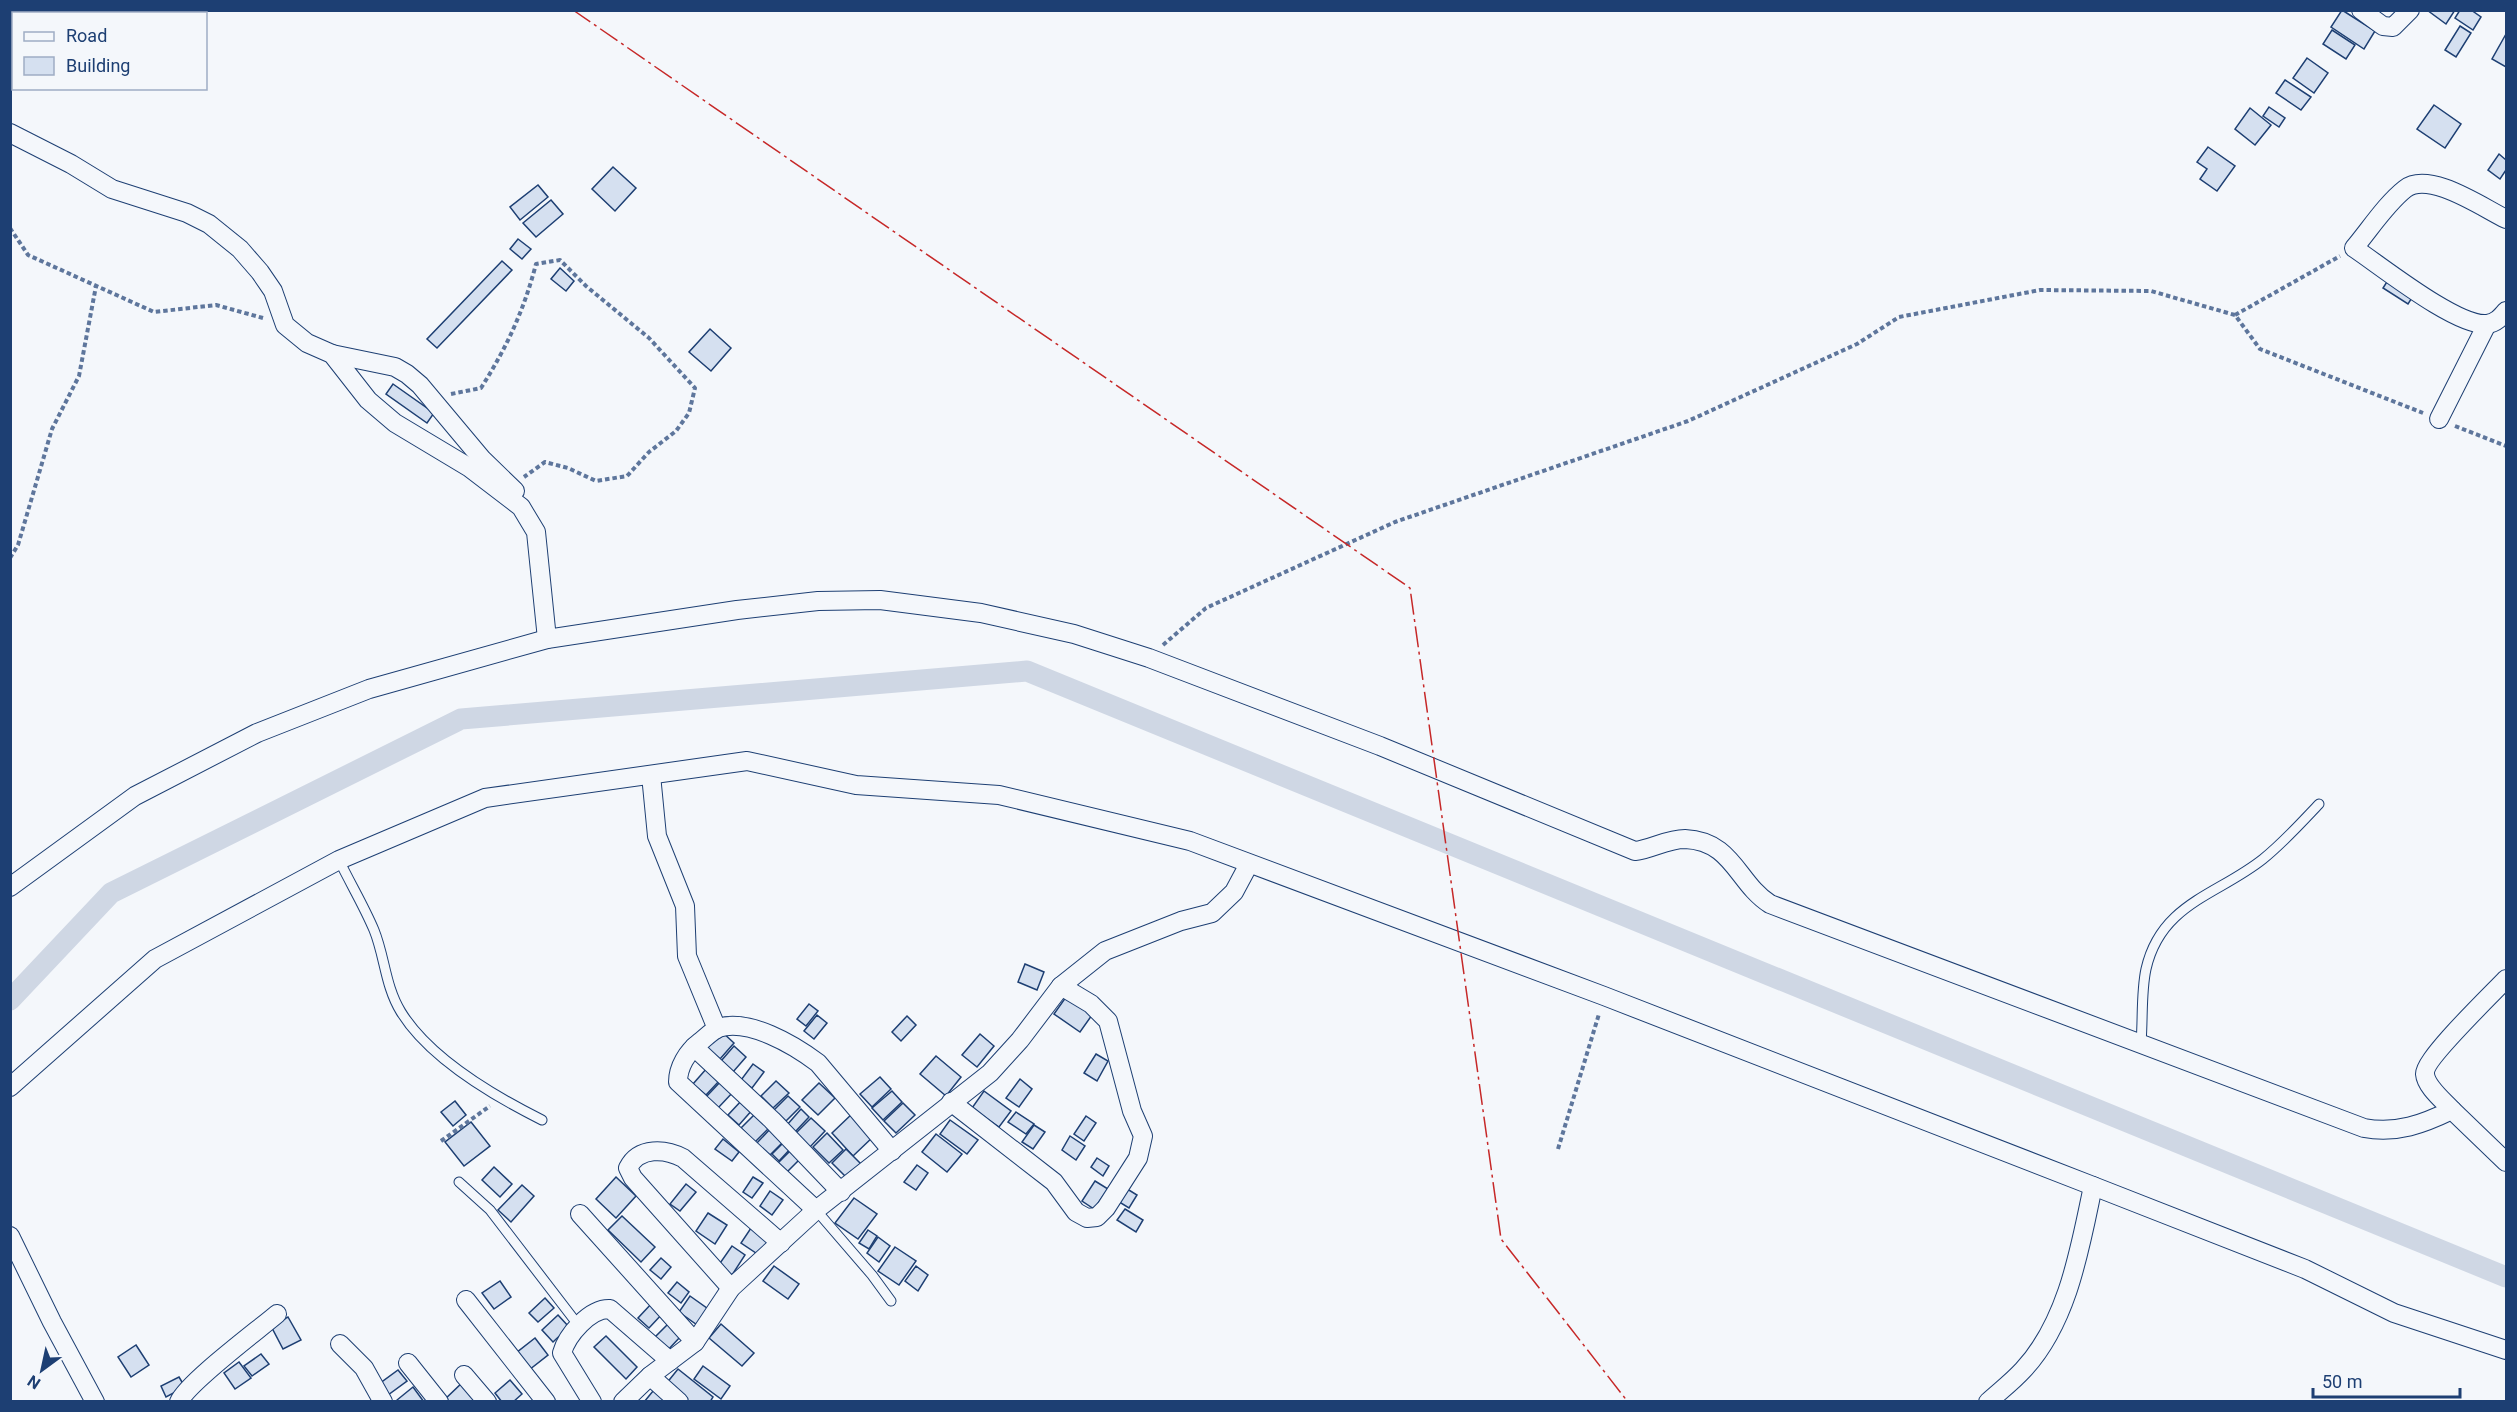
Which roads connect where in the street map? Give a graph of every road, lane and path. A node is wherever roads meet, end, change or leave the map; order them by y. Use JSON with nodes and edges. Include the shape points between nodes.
{"nodes":[{"id":1,"x":2361,"y":10,"type":"edge"},
{"id":2,"x":2409,"y":10,"type":"edge"},
{"id":3,"x":10,"y":133,"type":"edge"},
{"id":4,"x":2506,"y":219,"type":"edge"},
{"id":5,"x":10,"y":228,"type":"edge"},
{"id":6,"x":2354,"y":248,"type":"junction"},
{"id":7,"x":96,"y":286,"type":"junction"},
{"id":8,"x":2506,"y":311,"type":"edge"},
{"id":9,"x":2235,"y":315,"type":"junction"},
{"id":10,"x":2487,"y":324,"type":"junction"},
{"id":11,"x":285,"y":325,"type":"junction"},
{"id":12,"x":332,"y":354,"type":"junction"},
{"id":13,"x":432,"y":398,"type":"junction"},
{"id":14,"x":2439,"y":419,"type":"junction"},
{"id":15,"x":2506,"y":446,"type":"edge"},
{"id":16,"x":513,"y":488,"type":"junction"},
{"id":17,"x":521,"y":507,"type":"junction"},
{"id":18,"x":10,"y":558,"type":"edge"},
{"id":19,"x":547,"y":639,"type":"junction"},
{"id":20,"x":1149,"y":658,"type":"junction"},
{"id":21,"x":651,"y":775,"type":"junction"},
{"id":22,"x":2319,"y":804,"type":"dead end"},
{"id":23,"x":339,"y":860,"type":"junction"},
{"id":24,"x":1249,"y":864,"type":"junction"},
{"id":25,"x":10,"y":887,"type":"edge"},
{"id":26,"x":2506,"y":979,"type":"edge"},
{"id":27,"x":1061,"y":986,"type":"junction"},
{"id":28,"x":1604,"y":996,"type":"junction"},
{"id":29,"x":717,"y":1029,"type":"junction"},
{"id":30,"x":2141,"y":1043,"type":"junction"},
{"id":31,"x":694,"y":1047,"type":"junction"},
{"id":32,"x":10,"y":1087,"type":"edge"},
{"id":33,"x":501,"y":1099,"type":"junction"},
{"id":34,"x":951,"y":1102,"type":"junction"},
{"id":35,"x":2452,"y":1110,"type":"junction"},
{"id":36,"x":542,"y":1120,"type":"dead end"},
{"id":37,"x":441,"y":1141,"type":"dead end"},
{"id":38,"x":1558,"y":1149,"type":"dead end"},
{"id":39,"x":892,"y":1151,"type":"junction"},
{"id":40,"x":2504,"y":1154,"type":"edge"},
{"id":41,"x":459,"y":1182,"type":"dead end"},
{"id":42,"x":2093,"y":1186,"type":"junction"},
{"id":43,"x":841,"y":1192,"type":"junction"},
{"id":44,"x":816,"y":1210,"type":"junction"},
{"id":45,"x":580,"y":1214,"type":"dead end"},
{"id":46,"x":10,"y":1236,"type":"edge"},
{"id":47,"x":781,"y":1243,"type":"junction"},
{"id":48,"x":731,"y":1288,"type":"junction"},
{"id":49,"x":466,"y":1300,"type":"dead end"},
{"id":50,"x":891,"y":1301,"type":"dead end"},
{"id":51,"x":277,"y":1314,"type":"dead end"},
{"id":52,"x":579,"y":1326,"type":"junction"},
{"id":53,"x":694,"y":1342,"type":"junction"},
{"id":54,"x":340,"y":1344,"type":"dead end"},
{"id":55,"x":2506,"y":1350,"type":"edge"},
{"id":56,"x":670,"y":1361,"type":"junction"},
{"id":57,"x":408,"y":1363,"type":"dead end"},
{"id":58,"x":464,"y":1375,"type":"dead end"},
{"id":59,"x":650,"y":1376,"type":"junction"},
{"id":60,"x":95,"y":1401,"type":"edge"},
{"id":61,"x":179,"y":1401,"type":"edge"},
{"id":62,"x":383,"y":1401,"type":"edge"},
{"id":63,"x":439,"y":1401,"type":"edge"},
{"id":64,"x":487,"y":1401,"type":"edge"},
{"id":65,"x":546,"y":1401,"type":"edge"},
{"id":66,"x":592,"y":1401,"type":"edge"},
{"id":67,"x":623,"y":1401,"type":"edge"},
{"id":68,"x":679,"y":1401,"type":"edge"},
{"id":69,"x":1988,"y":1401,"type":"edge"}],
"edges":[{"from":1,"to":2,"type":"street","via":[[2383,26],[2393,27]]},
{"from":3,"to":11,"type":"street","via":[[112,189],[187,213],[209,225],[240,249],[260,272],[273,291]]},
{"from":4,"to":6,"type":"street","via":[[2434,183],[2420,183],[2406,188]]},
{"from":5,"to":7,"type":"path","via":[[28,255]]},
{"from":6,"to":9,"type":"path"},
{"from":6,"to":10,"type":"street","via":[[2450,313]]},
{"from":7,"to":11,"type":"path","via":[[154,312],[216,305]]},
{"from":7,"to":18,"type":"path","via":[[79,376],[52,429],[18,545]]},
{"from":8,"to":10,"type":"street"},
{"from":9,"to":14,"type":"path","via":[[2260,349]]},
{"from":9,"to":20,"type":"path","via":[[2151,291],[2040,290],[1899,317],[1857,344],[1688,421],[1395,522],[1206,608]]},
{"from":10,"to":14,"type":"street"},
{"from":11,"to":12,"type":"street","via":[[307,343]]},
{"from":12,"to":13,"type":"street","via":[[395,367]]},
{"from":12,"to":17,"type":"street","via":[[368,400],[394,423],[470,468]]},
{"from":13,"to":16,"type":"street"},
{"from":13,"to":16,"type":"path","via":[[481,388],[506,349],[536,264],[560,260],[649,338],[695,388],[689,413],[676,431],[627,476],[596,481],[545,462]]},
{"from":14,"to":15,"type":"path"},
{"from":16,"to":17,"type":"street"},
{"from":17,"to":19,"type":"street","via":[[536,532]]},
{"from":19,"to":20,"type":"street","via":[[737,610],[818,601],[880,600],[981,613],[1074,634]]},
{"from":19,"to":25,"type":"street","via":[[369,689],[257,734],[135,796]]},
{"from":20,"to":30,"type":"street","via":[[1380,746],[1635,851],[1686,839],[1716,848],[1730,858],[1760,898],[1770,904]]},
{"from":21,"to":23,"type":"street","via":[[485,798]]},
{"from":21,"to":24,"type":"street","via":[[747,761],[855,786],[999,795],[1190,842]]},
{"from":21,"to":29,"type":"street","via":[[657,836],[685,906],[687,956]]},
{"from":22,"to":30,"type":"lane","via":[[2263,859],[2194,900],[2165,925],[2146,968]]},
{"from":23,"to":32,"type":"street","via":[[155,959]]},
{"from":23,"to":33,"type":"lane","via":[[374,930],[401,1012],[462,1072]]},
{"from":24,"to":27,"type":"street","via":[[1234,892],[1212,913],[1105,951]]},
{"from":24,"to":28,"type":"street"},
{"from":26,"to":35,"type":"street","via":[[2426,1068],[2431,1087]]},
{"from":27,"to":34,"type":"street","via":[[1008,1055]]},
{"from":27,"to":34,"type":"street","via":[[1108,1021],[1132,1111],[1143,1136],[1138,1158],[1106,1208],[1087,1218],[1076,1212],[1054,1182]]},
{"from":28,"to":38,"type":"path"},
{"from":28,"to":42,"type":"street"},
{"from":29,"to":31,"type":"street"},
{"from":29,"to":39,"type":"street","via":[[735,1026],[756,1031],[807,1055]]},
{"from":30,"to":35,"type":"street","via":[[2364,1128],[2397,1131]]},
{"from":31,"to":43,"type":"street"},
{"from":31,"to":44,"type":"street","via":[[678,1074],[681,1088]]},
{"from":33,"to":36,"type":"lane"},
{"from":33,"to":37,"type":"path"},
{"from":34,"to":39,"type":"street"},
{"from":35,"to":40,"type":"street"},
{"from":39,"to":43,"type":"street"},
{"from":41,"to":52,"type":"lane","via":[[490,1210]]},
{"from":42,"to":55,"type":"street","via":[[2305,1269],[2394,1313]]},
{"from":42,"to":69,"type":"street","via":[[2073,1278],[2052,1326],[2024,1370]]},
{"from":43,"to":44,"type":"street"},
{"from":44,"to":47,"type":"street"},
{"from":44,"to":50,"type":"lane"},
{"from":45,"to":53,"type":"street"},
{"from":46,"to":60,"type":"street"},
{"from":47,"to":48,"type":"street"},
{"from":47,"to":48,"type":"street","via":[[672,1152],[653,1150],[631,1162],[628,1168],[633,1178]]},
{"from":48,"to":53,"type":"street"},
{"from":49,"to":65,"type":"street"},
{"from":51,"to":61,"type":"street","via":[[200,1377]]},
{"from":52,"to":56,"type":"street","via":[[599,1311],[610,1309]]},
{"from":52,"to":66,"type":"street","via":[[562,1353]]},
{"from":53,"to":56,"type":"street"},
{"from":54,"to":62,"type":"street","via":[[364,1368]]},
{"from":56,"to":59,"type":"street"},
{"from":57,"to":63,"type":"street"},
{"from":58,"to":64,"type":"street"},
{"from":59,"to":67,"type":"street"},
{"from":59,"to":68,"type":"street"}]}
